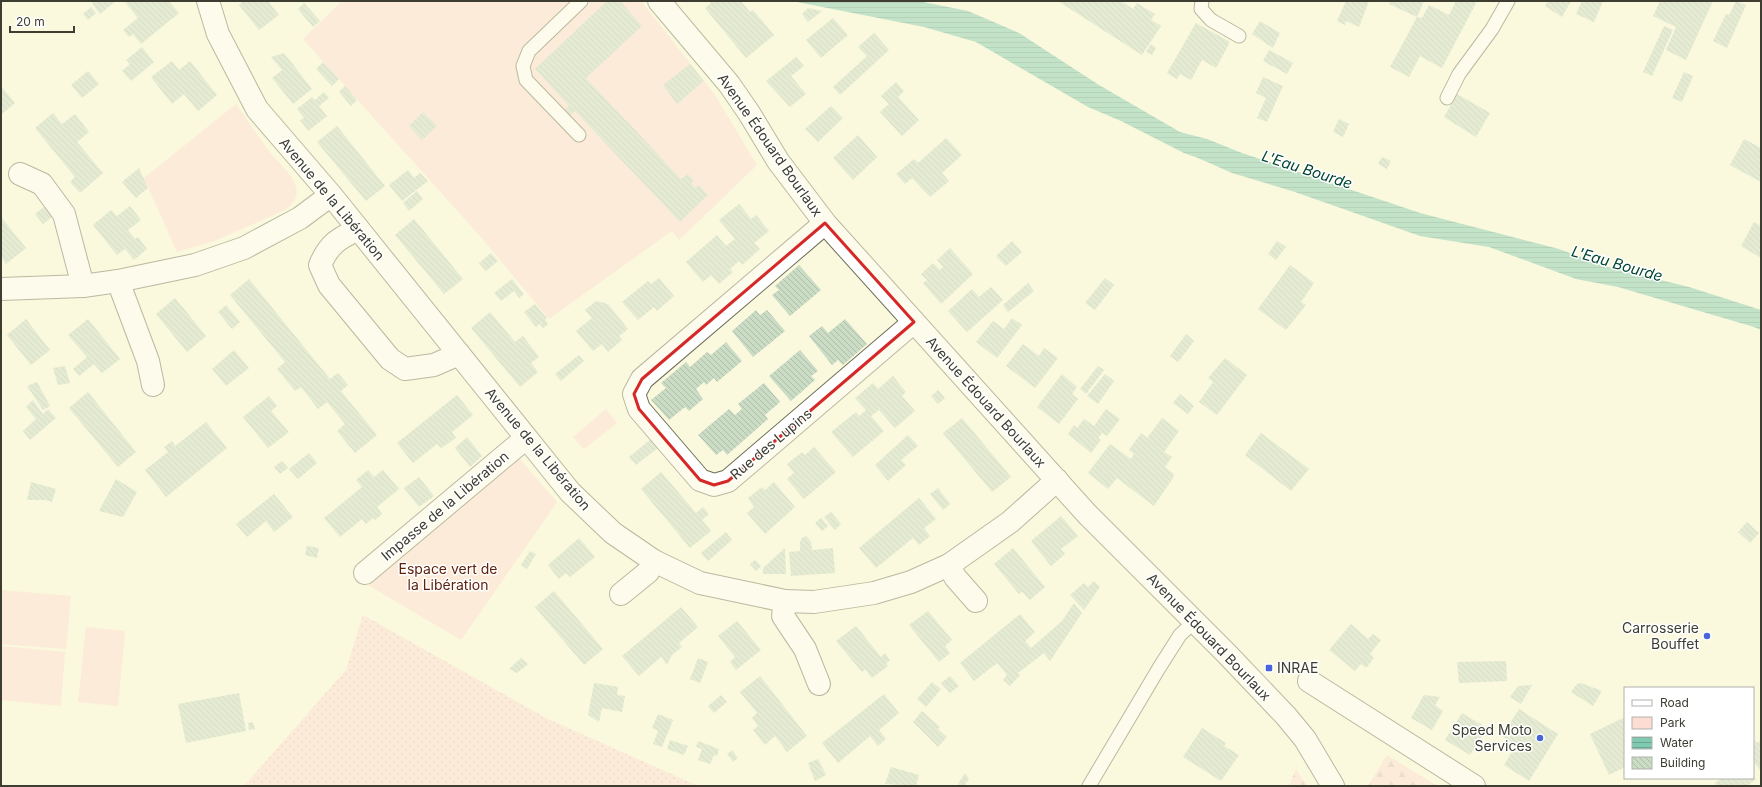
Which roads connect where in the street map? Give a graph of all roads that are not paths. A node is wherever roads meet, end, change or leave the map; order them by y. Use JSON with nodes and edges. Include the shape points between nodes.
{"nodes":[{"id":1,"x":208,"y":1,"type":"edge"},
{"id":2,"x":581,"y":1,"type":"edge"},
{"id":3,"x":659,"y":1,"type":"edge"},
{"id":4,"x":1202,"y":1,"type":"edge"},
{"id":5,"x":1508,"y":1,"type":"edge"},
{"id":6,"x":1239,"y":36,"type":"dead end"},
{"id":7,"x":1447,"y":98,"type":"dead end"},
{"id":8,"x":579,"y":135,"type":"dead end"},
{"id":9,"x":20,"y":174,"type":"dead end"},
{"id":10,"x":331,"y":196,"type":"junction"},
{"id":11,"x":825,"y":223,"type":"junction"},
{"id":12,"x":358,"y":229,"type":"junction"},
{"id":13,"x":118,"y":281,"type":"junction"},
{"id":14,"x":83,"y":286,"type":"junction"},
{"id":15,"x":1,"y":289,"type":"edge"},
{"id":16,"x":914,"y":322,"type":"junction"},
{"id":17,"x":459,"y":354,"type":"junction"},
{"id":18,"x":153,"y":385,"type":"dead end"},
{"id":19,"x":526,"y":438,"type":"junction"},
{"id":20,"x":1057,"y":480,"type":"junction"},
{"id":21,"x":654,"y":561,"type":"junction"},
{"id":22,"x":949,"y":565,"type":"junction"},
{"id":23,"x":365,"y":573,"type":"dead end"},
{"id":24,"x":621,"y":594,"type":"dead end"},
{"id":25,"x":785,"y":601,"type":"junction"},
{"id":26,"x":976,"y":601,"type":"dead end"},
{"id":27,"x":1195,"y":621,"type":"junction"},
{"id":28,"x":1310,"y":681,"type":"dead end"},
{"id":29,"x":819,"y":684,"type":"dead end"},
{"id":30,"x":1088,"y":786,"type":"edge"},
{"id":31,"x":1333,"y":786,"type":"edge"},
{"id":32,"x":1474,"y":786,"type":"edge"}],
"edges":[{"from":1,"to":10,"type":"street","name":"Avenue de la Libération","via":[[218,34],[257,108]]},
{"from":2,"to":8,"type":"lane","via":[[529,51],[523,66],[526,80]]},
{"from":3,"to":11,"type":"street","name":"Avenue Édouard Bourlaux","via":[[729,84],[778,161]]},
{"from":4,"to":6,"type":"lane","via":[[1201,9],[1211,20]]},
{"from":5,"to":7,"type":"lane","via":[[1492,29],[1459,74]]},
{"from":9,"to":14,"type":"street","via":[[42,184],[64,214]]},
{"from":10,"to":12,"type":"street","name":"Avenue de la Libération"},
{"from":10,"to":13,"type":"street","via":[[300,218],[244,248],[194,265]]},
{"from":11,"to":16,"type":"street","name":"Avenue Édouard Bourlaux"},
{"from":11,"to":16,"type":"street","name":"Rue des Lupins","via":[[642,379],[634,394],[639,409],[700,480],[714,485],[728,481]]},
{"from":12,"to":17,"type":"street","name":"Avenue de la Libération"},
{"from":12,"to":17,"type":"street","via":[[335,241],[326,251],[320,265],[329,285],[390,359],[405,369],[434,365]]},
{"from":13,"to":14,"type":"street"},
{"from":13,"to":18,"type":"street","via":[[148,361]]},
{"from":14,"to":15,"type":"street"},
{"from":16,"to":20,"type":"street","name":"Avenue Édouard Bourlaux"},
{"from":17,"to":19,"type":"street","name":"Avenue de la Libération"},
{"from":19,"to":21,"type":"street","name":"Avenue de la Libération","via":[[570,492],[613,533]]},
{"from":19,"to":23,"type":"street","name":"Impasse de la Libération"},
{"from":20,"to":22,"type":"street","name":"Avenue de la Libération","via":[[1010,522]]},
{"from":20,"to":27,"type":"street","name":"Avenue Édouard Bourlaux","via":[[1087,514]]},
{"from":21,"to":24,"type":"street","via":[[648,572]]},
{"from":21,"to":25,"type":"street","name":"Avenue de la Libération","via":[[700,583]]},
{"from":22,"to":25,"type":"street","name":"Avenue de la Libération","via":[[911,582],[874,593],[814,602]]},
{"from":22,"to":26,"type":"street","via":[[955,577]]},
{"from":25,"to":29,"type":"street","via":[[783,616],[805,649]]},
{"from":27,"to":30,"type":"lane","via":[[1180,635]]},
{"from":27,"to":31,"type":"street","name":"Avenue Édouard Bourlaux","via":[[1286,716],[1305,739]]},
{"from":28,"to":32,"type":"street"}]}
